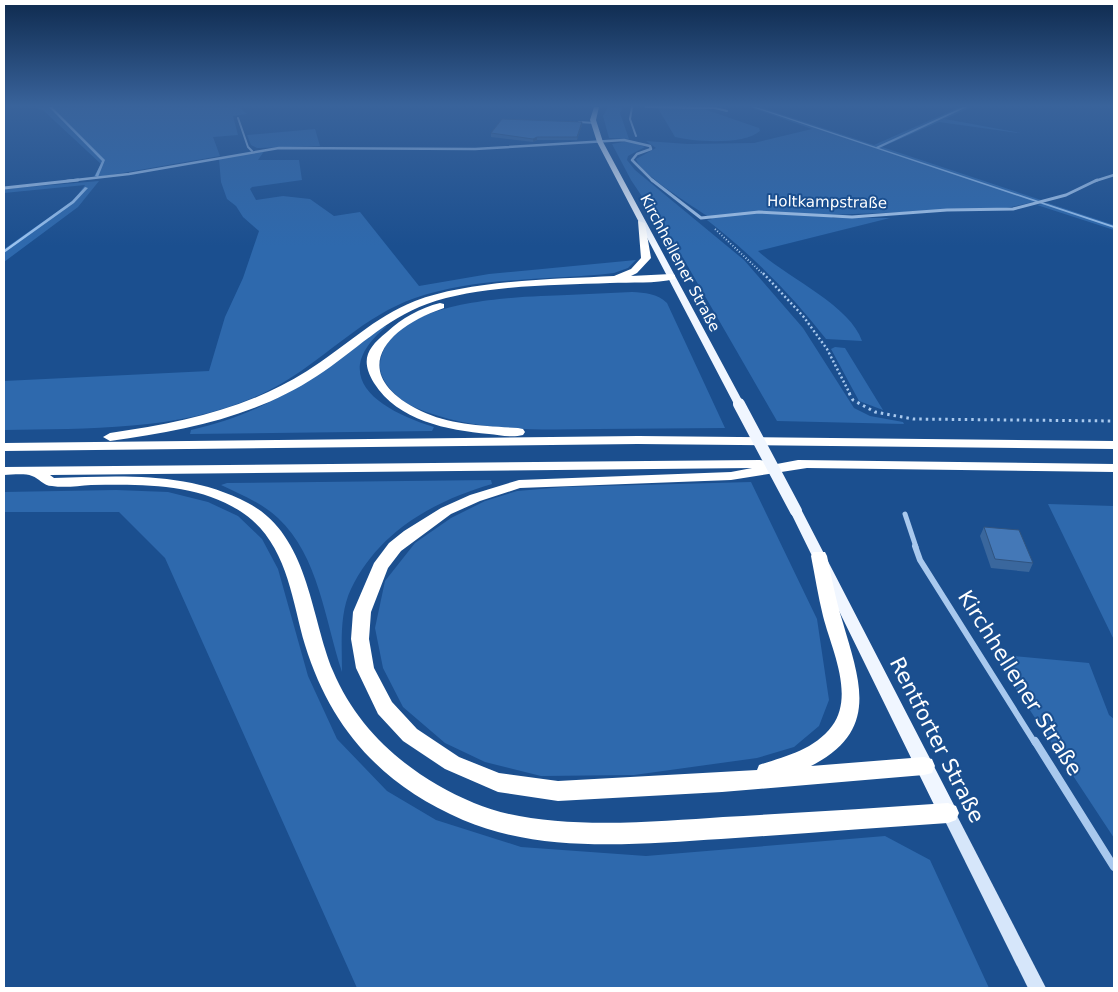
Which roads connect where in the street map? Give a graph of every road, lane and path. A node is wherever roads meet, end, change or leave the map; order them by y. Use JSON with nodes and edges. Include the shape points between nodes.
{"nodes":[{"id":1,"x":239,"y":153,"type":"edge"},
{"id":2,"x":606,"y":153,"type":"edge"},
{"id":3,"x":639,"y":153,"type":"edge"},
{"id":4,"x":1114,"y":174,"type":"edge"},
{"id":5,"x":4,"y":188,"type":"edge"},
{"id":6,"x":701,"y":218,"type":"junction"},
{"id":7,"x":641,"y":223,"type":"junction"},
{"id":8,"x":602,"y":280,"type":"junction"},
{"id":9,"x":674,"y":282,"type":"junction"},
{"id":10,"x":1114,"y":421,"type":"edge"},
{"id":11,"x":4,"y":437,"type":"edge"},
{"id":12,"x":638,"y":440,"type":"junction"},
{"id":13,"x":1114,"y":445,"type":"edge"},
{"id":14,"x":4,"y":447,"type":"edge"},
{"id":15,"x":808,"y":464,"type":"junction"},
{"id":16,"x":1114,"y":468,"type":"edge"},
{"id":17,"x":4,"y":471,"type":"edge"},
{"id":18,"x":35,"y":471,"type":"junction"},
{"id":19,"x":796,"y":511,"type":"joint"},
{"id":20,"x":905,"y":514,"type":"dead end"},
{"id":21,"x":819,"y":556,"type":"junction"},
{"id":22,"x":924,"y":766,"type":"junction"},
{"id":23,"x":722,"y":782,"type":"junction"},
{"id":24,"x":948,"y":813,"type":"junction"},
{"id":25,"x":1114,"y":867,"type":"edge"},
{"id":26,"x":1037,"y":988,"type":"edge"}],
"edges":[{"from":1,"to":5,"type":"street","via":[[98,179]]},
{"from":2,"to":7,"type":"main road","name":"Kirchhellener Straße"},
{"from":3,"to":6,"type":"street","via":[[632,160],[642,172]]},
{"from":4,"to":6,"type":"street","name":"Holtkampstraße","via":[[1066,195],[1005,210],[947,210],[882,216],[759,212]]},
{"from":6,"to":10,"type":"path","via":[[755,265],[803,316],[827,349],[853,400],[865,408],[888,416],[913,419]]},
{"from":7,"to":8,"type":"highway","via":[[646,251],[643,264],[634,271]]},
{"from":7,"to":9,"type":"main road","name":"Kirchhellener Straße"},
{"from":8,"to":9,"type":"highway"},
{"from":8,"to":11,"type":"highway","via":[[497,288],[418,303],[387,317],[314,373],[277,394],[205,421],[109,437]]},
{"from":9,"to":12,"type":"highway","via":[[464,300],[432,308],[402,322],[373,352],[370,366],[380,387],[392,399],[414,412],[464,428],[591,432]]},
{"from":9,"to":19,"type":"main road","name":"Kirchhellener Straße","bridge":true},
{"from":12,"to":13,"type":"highway"},
{"from":12,"to":14,"type":"highway"},
{"from":15,"to":16,"type":"highway"},
{"from":15,"to":18,"type":"highway"},
{"from":15,"to":23,"type":"highway","via":[[731,476],[519,484],[491,492],[446,511],[395,547],[380,567],[362,612],[360,639],[365,668],[385,708],[410,735],[452,763],[498,782],[558,791]]},
{"from":17,"to":18,"type":"highway"},
{"from":18,"to":24,"type":"highway","via":[[51,482],[178,484],[219,495],[249,510],[274,533],[294,566],[323,670],[352,727],[385,763],[474,814],[544,830],[644,832]]},
{"from":19,"to":21,"type":"main road","name":"Rentforter Straße"},
{"from":20,"to":25,"type":"street","name":"Kirchhellener Straße","via":[[920,560]]},
{"from":21,"to":22,"type":"main road","name":"Rentforter Straße"},
{"from":21,"to":23,"type":"highway","via":[[847,669],[850,706],[841,728],[822,751],[779,769]]},
{"from":22,"to":23,"type":"highway"},
{"from":22,"to":24,"type":"main road","name":"Rentforter Straße"},
{"from":24,"to":26,"type":"main road","name":"Rentforter Straße"}]}
